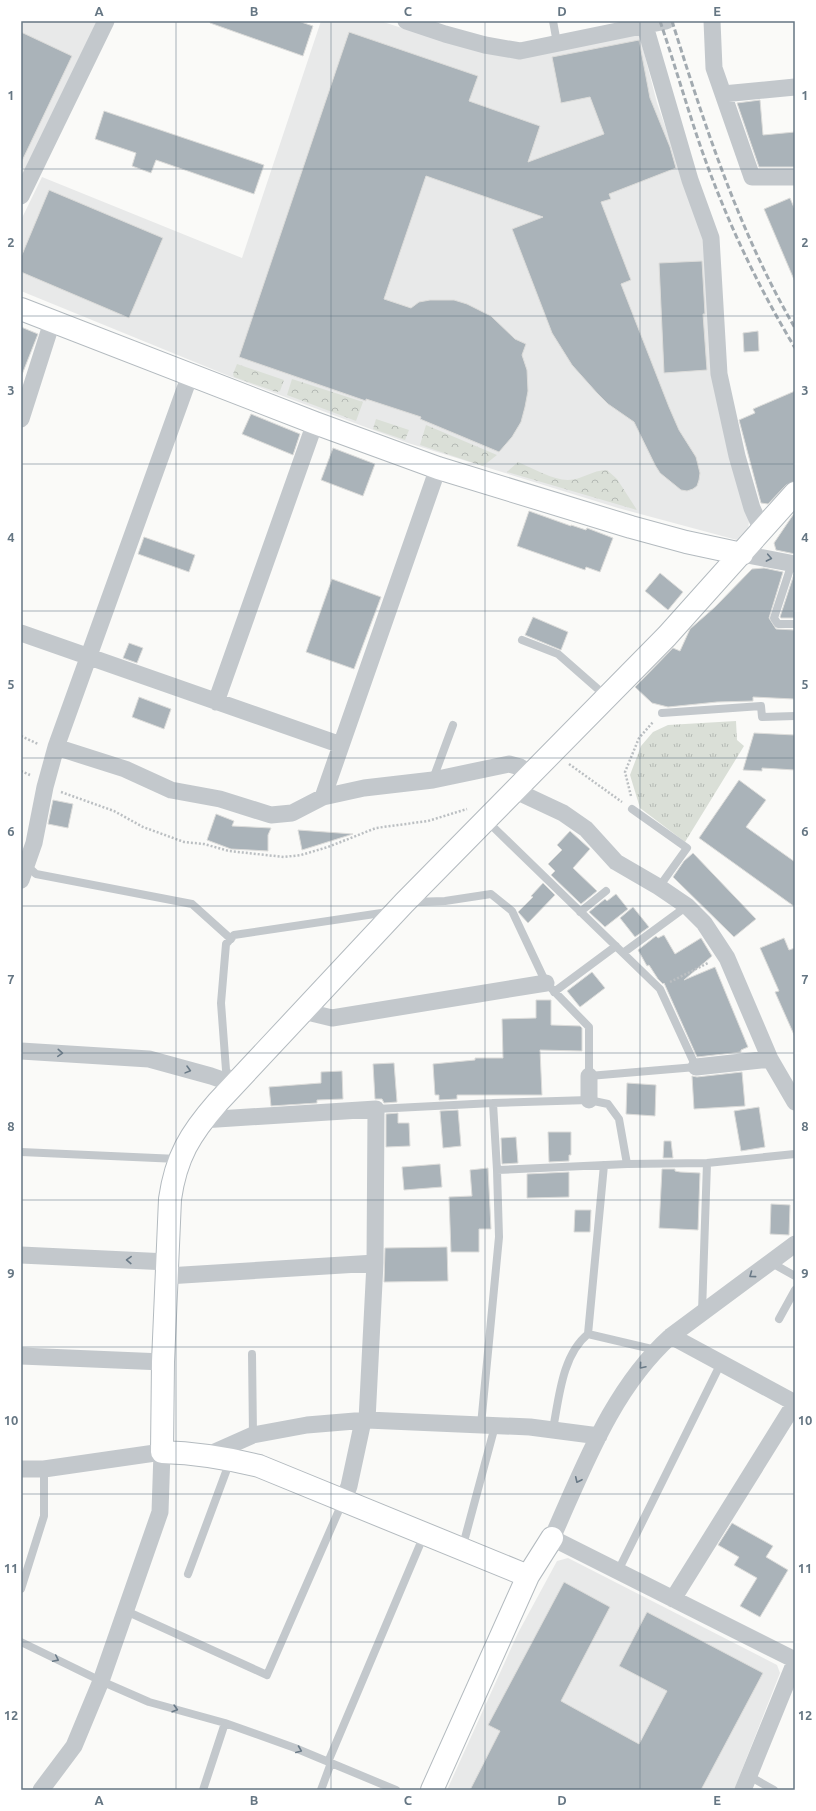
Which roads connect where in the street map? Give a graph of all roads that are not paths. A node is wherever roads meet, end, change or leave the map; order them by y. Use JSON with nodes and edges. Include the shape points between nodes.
{"nodes":[{"id":1,"x":106,"y":21,"type":"edge"},
{"id":2,"x":406,"y":21,"type":"edge"},
{"id":3,"x":552,"y":21,"type":"edge"},
{"id":4,"x":666,"y":21,"type":"edge"},
{"id":5,"x":712,"y":21,"type":"edge"},
{"id":6,"x":645,"y":26,"type":"junction"},
{"id":7,"x":444,"y":28,"type":"edge"},
{"id":8,"x":557,"y":43,"type":"junction"},
{"id":9,"x":795,"y":87,"type":"edge"},
{"id":10,"x":722,"y":94,"type":"junction"},
{"id":11,"x":795,"y":177,"type":"edge"},
{"id":12,"x":21,"y":196,"type":"edge"},
{"id":13,"x":21,"y":309,"type":"edge"},
{"id":14,"x":52,"y":322,"type":"junction"},
{"id":15,"x":190,"y":375,"type":"junction"},
{"id":16,"x":21,"y":419,"type":"edge"},
{"id":17,"x":315,"y":423,"type":"junction"},
{"id":18,"x":438,"y":468,"type":"junction"},
{"id":19,"x":795,"y":493,"type":"edge"},
{"id":20,"x":762,"y":530,"type":"junction"},
{"id":21,"x":742,"y":554,"type":"junction"},
{"id":22,"x":793,"y":563,"type":"edge"},
{"id":23,"x":795,"y":624,"type":"edge"},
{"id":24,"x":21,"y":633,"type":"edge"},
{"id":25,"x":522,"y":640,"type":"dead end"},
{"id":26,"x":88,"y":656,"type":"junction"},
{"id":27,"x":607,"y":698,"type":"junction"},
{"id":28,"x":216,"y":702,"type":"junction"},
{"id":29,"x":662,"y":713,"type":"road end"},
{"id":30,"x":795,"y":716,"type":"edge"},
{"id":31,"x":453,"y":725,"type":"dead end"},
{"id":32,"x":341,"y":745,"type":"junction"},
{"id":33,"x":56,"y":747,"type":"junction"},
{"id":34,"x":532,"y":774,"type":"junction"},
{"id":35,"x":433,"y":780,"type":"junction"},
{"id":36,"x":516,"y":791,"type":"junction"},
{"id":37,"x":323,"y":797,"type":"junction"},
{"id":38,"x":632,"y":809,"type":"road end"},
{"id":39,"x":486,"y":820,"type":"junction"},
{"id":40,"x":23,"y":868,"type":"edge"},
{"id":41,"x":659,"y":887,"type":"junction"},
{"id":42,"x":606,"y":891,"type":"dead end"},
{"id":43,"x":687,"y":906,"type":"junction"},
{"id":44,"x":400,"y":907,"type":"junction"},
{"id":45,"x":580,"y":912,"type":"junction"},
{"id":46,"x":230,"y":939,"type":"junction"},
{"id":47,"x":616,"y":946,"type":"junction"},
{"id":48,"x":622,"y":953,"type":"junction"},
{"id":49,"x":550,"y":987,"type":"junction"},
{"id":50,"x":303,"y":1011,"type":"junction"},
{"id":51,"x":21,"y":1051,"type":"edge"},
{"id":52,"x":770,"y":1059,"type":"junction"},
{"id":53,"x":696,"y":1067,"type":"junction"},
{"id":54,"x":589,"y":1076,"type":"junction"},
{"id":55,"x":234,"y":1084,"type":"junction"},
{"id":56,"x":589,"y":1100,"type":"junction"},
{"id":57,"x":795,"y":1102,"type":"edge"},
{"id":58,"x":493,"y":1103,"type":"junction"},
{"id":59,"x":376,"y":1109,"type":"junction"},
{"id":60,"x":202,"y":1120,"type":"junction"},
{"id":61,"x":21,"y":1152,"type":"edge"},
{"id":62,"x":795,"y":1154,"type":"edge"},
{"id":63,"x":179,"y":1159,"type":"junction"},
{"id":64,"x":708,"y":1163,"type":"junction"},
{"id":65,"x":627,"y":1164,"type":"junction"},
{"id":66,"x":604,"y":1165,"type":"junction"},
{"id":67,"x":496,"y":1170,"type":"junction"},
{"id":68,"x":795,"y":1244,"type":"edge"},
{"id":69,"x":21,"y":1255,"type":"edge"},
{"id":70,"x":770,"y":1262,"type":"junction"},
{"id":71,"x":375,"y":1263,"type":"junction"},
{"id":72,"x":167,"y":1269,"type":"junction"},
{"id":73,"x":795,"y":1276,"type":"edge"},
{"id":74,"x":795,"y":1290,"type":"edge"},
{"id":75,"x":702,"y":1312,"type":"junction"},
{"id":76,"x":779,"y":1319,"type":"dead end"},
{"id":77,"x":588,"y":1334,"type":"junction"},
{"id":78,"x":671,"y":1336,"type":"junction"},
{"id":79,"x":656,"y":1350,"type":"junction"},
{"id":80,"x":252,"y":1354,"type":"dead end"},
{"id":81,"x":21,"y":1356,"type":"edge"},
{"id":82,"x":163,"y":1362,"type":"junction"},
{"id":83,"x":721,"y":1363,"type":"junction"},
{"id":84,"x":795,"y":1403,"type":"edge"},
{"id":85,"x":365,"y":1421,"type":"junction"},
{"id":86,"x":488,"y":1425,"type":"junction"},
{"id":87,"x":553,"y":1429,"type":"junction"},
{"id":88,"x":252,"y":1435,"type":"junction"},
{"id":89,"x":599,"y":1436,"type":"junction"},
{"id":90,"x":162,"y":1452,"type":"junction"},
{"id":91,"x":208,"y":1455,"type":"junction"},
{"id":92,"x":232,"y":1459,"type":"junction"},
{"id":93,"x":21,"y":1469,"type":"edge"},
{"id":94,"x":44,"y":1469,"type":"junction"},
{"id":95,"x":343,"y":1501,"type":"junction"},
{"id":96,"x":424,"y":1535,"type":"junction"},
{"id":97,"x":552,"y":1538,"type":"junction"},
{"id":98,"x":462,"y":1550,"type":"junction"},
{"id":99,"x":618,"y":1571,"type":"junction"},
{"id":100,"x":188,"y":1574,"type":"dead end"},
{"id":101,"x":528,"y":1576,"type":"junction"},
{"id":102,"x":21,"y":1589,"type":"edge"},
{"id":103,"x":673,"y":1599,"type":"junction"},
{"id":104,"x":126,"y":1611,"type":"junction"},
{"id":105,"x":21,"y":1642,"type":"edge"},
{"id":106,"x":795,"y":1661,"type":"edge"},
{"id":107,"x":101,"y":1681,"type":"junction"},
{"id":108,"x":225,"y":1723,"type":"junction"},
{"id":109,"x":329,"y":1762,"type":"junction"},
{"id":110,"x":746,"y":1783,"type":"edge"},
{"id":111,"x":41,"y":1790,"type":"edge"},
{"id":112,"x":203,"y":1790,"type":"edge"},
{"id":113,"x":321,"y":1790,"type":"edge"},
{"id":114,"x":396,"y":1790,"type":"edge"},
{"id":115,"x":432,"y":1790,"type":"edge"},
{"id":116,"x":774,"y":1790,"type":"edge"}],
"edges":[{"from":1,"to":12,"type":"street"},
{"from":2,"to":7,"type":"street"},
{"from":3,"to":8,"type":"lane"},
{"from":4,"to":6,"type":"street"},
{"from":5,"to":10,"type":"street","via":[[714,68]]},
{"from":6,"to":8,"type":"street"},
{"from":6,"to":20,"type":"street","via":[[690,180],[711,238],[719,374],[737,456],[752,508]]},
{"from":7,"to":8,"type":"street","via":[[485,45],[520,50]]},
{"from":9,"to":10,"type":"street"},
{"from":10,"to":11,"type":"street","via":[[752,177]]},
{"from":13,"to":14,"type":"street"},
{"from":14,"to":15,"type":"street"},
{"from":14,"to":16,"type":"street"},
{"from":15,"to":17,"type":"street"},
{"from":15,"to":26,"type":"street"},
{"from":17,"to":18,"type":"street"},
{"from":17,"to":28,"type":"street"},
{"from":18,"to":21,"type":"street","via":[[631,527]]},
{"from":18,"to":32,"type":"street"},
{"from":19,"to":20,"type":"street"},
{"from":20,"to":21,"type":"street"},
{"from":21,"to":22,"type":"street","one_way":true},
{"from":21,"to":27,"type":"street"},
{"from":22,"to":23,"type":"lane","via":[[774,618],[778,624]]},
{"from":24,"to":26,"type":"street"},
{"from":25,"to":27,"type":"lane","via":[[558,654]]},
{"from":26,"to":28,"type":"street"},
{"from":26,"to":33,"type":"street"},
{"from":27,"to":34,"type":"street"},
{"from":28,"to":32,"type":"street"},
{"from":29,"to":30,"type":"lane","via":[[761,706],[762,717]]},
{"from":31,"to":35,"type":"lane"},
{"from":32,"to":37,"type":"street"},
{"from":33,"to":37,"type":"street","via":[[124,769],[171,790],[220,799],[271,815],[292,813]]},
{"from":33,"to":40,"type":"street","via":[[34,843]]},
{"from":34,"to":35,"type":"street","via":[[509,764]]},
{"from":34,"to":36,"type":"street"},
{"from":35,"to":37,"type":"street","via":[[364,788]]},
{"from":36,"to":39,"type":"street"},
{"from":36,"to":41,"type":"street","via":[[563,812],[586,829],[616,862]]},
{"from":38,"to":41,"type":"lane","via":[[687,848]]},
{"from":39,"to":44,"type":"street"},
{"from":39,"to":45,"type":"lane"},
{"from":40,"to":46,"type":"lane","via":[[36,874],[192,904]]},
{"from":41,"to":43,"type":"street"},
{"from":42,"to":45,"type":"lane"},
{"from":43,"to":48,"type":"lane"},
{"from":43,"to":52,"type":"street","via":[[704,923],[725,955]]},
{"from":44,"to":46,"type":"lane","via":[[234,935]]},
{"from":44,"to":49,"type":"lane","via":[[491,894],[512,911]]},
{"from":44,"to":50,"type":"street"},
{"from":45,"to":47,"type":"lane"},
{"from":46,"to":55,"type":"lane","via":[[226,944],[221,1003],[226,1070]]},
{"from":47,"to":48,"type":"lane"},
{"from":47,"to":49,"type":"lane"},
{"from":48,"to":53,"type":"lane","via":[[659,988]]},
{"from":49,"to":50,"type":"street","via":[[332,1018]]},
{"from":49,"to":54,"type":"lane","via":[[589,1027]]},
{"from":50,"to":55,"type":"street"},
{"from":51,"to":55,"type":"street","one_way":true,"via":[[149,1059]]},
{"from":52,"to":53,"type":"street"},
{"from":52,"to":57,"type":"street"},
{"from":53,"to":54,"type":"lane"},
{"from":54,"to":56,"type":"street"},
{"from":55,"to":60,"type":"street"},
{"from":56,"to":58,"type":"lane"},
{"from":56,"to":65,"type":"lane","via":[[608,1104],[619,1119]]},
{"from":58,"to":59,"type":"lane"},
{"from":58,"to":67,"type":"lane"},
{"from":59,"to":60,"type":"street"},
{"from":59,"to":71,"type":"street"},
{"from":60,"to":63,"type":"street"},
{"from":61,"to":63,"type":"lane"},
{"from":62,"to":64,"type":"lane"},
{"from":63,"to":72,"type":"street","via":[[170,1199]]},
{"from":64,"to":65,"type":"lane"},
{"from":64,"to":75,"type":"lane"},
{"from":65,"to":66,"type":"lane"},
{"from":66,"to":67,"type":"lane"},
{"from":66,"to":77,"type":"lane"},
{"from":67,"to":86,"type":"lane","via":[[499,1237]]},
{"from":68,"to":70,"type":"street"},
{"from":72,"to":69,"type":"street","one_way":true},
{"from":70,"to":73,"type":"lane"},
{"from":70,"to":75,"type":"street","one_way":true},
{"from":71,"to":72,"type":"street"},
{"from":71,"to":85,"type":"street"},
{"from":72,"to":82,"type":"street"},
{"from":74,"to":76,"type":"lane"},
{"from":75,"to":78,"type":"street"},
{"from":77,"to":79,"type":"lane"},
{"from":77,"to":87,"type":"lane","via":[[580,1341],[569,1362]]},
{"from":78,"to":79,"type":"street"},
{"from":78,"to":83,"type":"street"},
{"from":79,"to":89,"type":"street","one_way":true,"via":[[631,1379]]},
{"from":80,"to":88,"type":"lane"},
{"from":81,"to":82,"type":"street"},
{"from":82,"to":90,"type":"street"},
{"from":83,"to":84,"type":"street"},
{"from":83,"to":99,"type":"lane"},
{"from":84,"to":103,"type":"street"},
{"from":85,"to":86,"type":"street"},
{"from":85,"to":88,"type":"street","via":[[307,1425]]},
{"from":85,"to":95,"type":"street"},
{"from":86,"to":87,"type":"street"},
{"from":86,"to":98,"type":"lane"},
{"from":87,"to":89,"type":"street"},
{"from":88,"to":91,"type":"street"},
{"from":89,"to":97,"type":"street","one_way":true},
{"from":90,"to":91,"type":"street"},
{"from":90,"to":94,"type":"street"},
{"from":90,"to":104,"type":"street","via":[[160,1512]]},
{"from":91,"to":92,"type":"street"},
{"from":92,"to":95,"type":"street","via":[[260,1466]]},
{"from":92,"to":100,"type":"lane"},
{"from":93,"to":94,"type":"street"},
{"from":94,"to":102,"type":"lane","via":[[44,1516]]},
{"from":95,"to":96,"type":"street"},
{"from":95,"to":104,"type":"lane","via":[[267,1675]]},
{"from":96,"to":98,"type":"street"},
{"from":96,"to":109,"type":"lane"},
{"from":97,"to":99,"type":"street"},
{"from":97,"to":101,"type":"street"},
{"from":98,"to":101,"type":"street"},
{"from":99,"to":103,"type":"street"},
{"from":101,"to":115,"type":"street"},
{"from":103,"to":106,"type":"street"},
{"from":104,"to":107,"type":"street"},
{"from":105,"to":107,"type":"lane","one_way":true},
{"from":106,"to":110,"type":"street"},
{"from":107,"to":108,"type":"lane","one_way":true,"via":[[149,1702]]},
{"from":107,"to":111,"type":"street","via":[[74,1746]]},
{"from":108,"to":109,"type":"lane","one_way":true},
{"from":108,"to":112,"type":"lane"},
{"from":109,"to":113,"type":"lane"},
{"from":109,"to":114,"type":"lane"},
{"from":110,"to":116,"type":"lane"}]}
